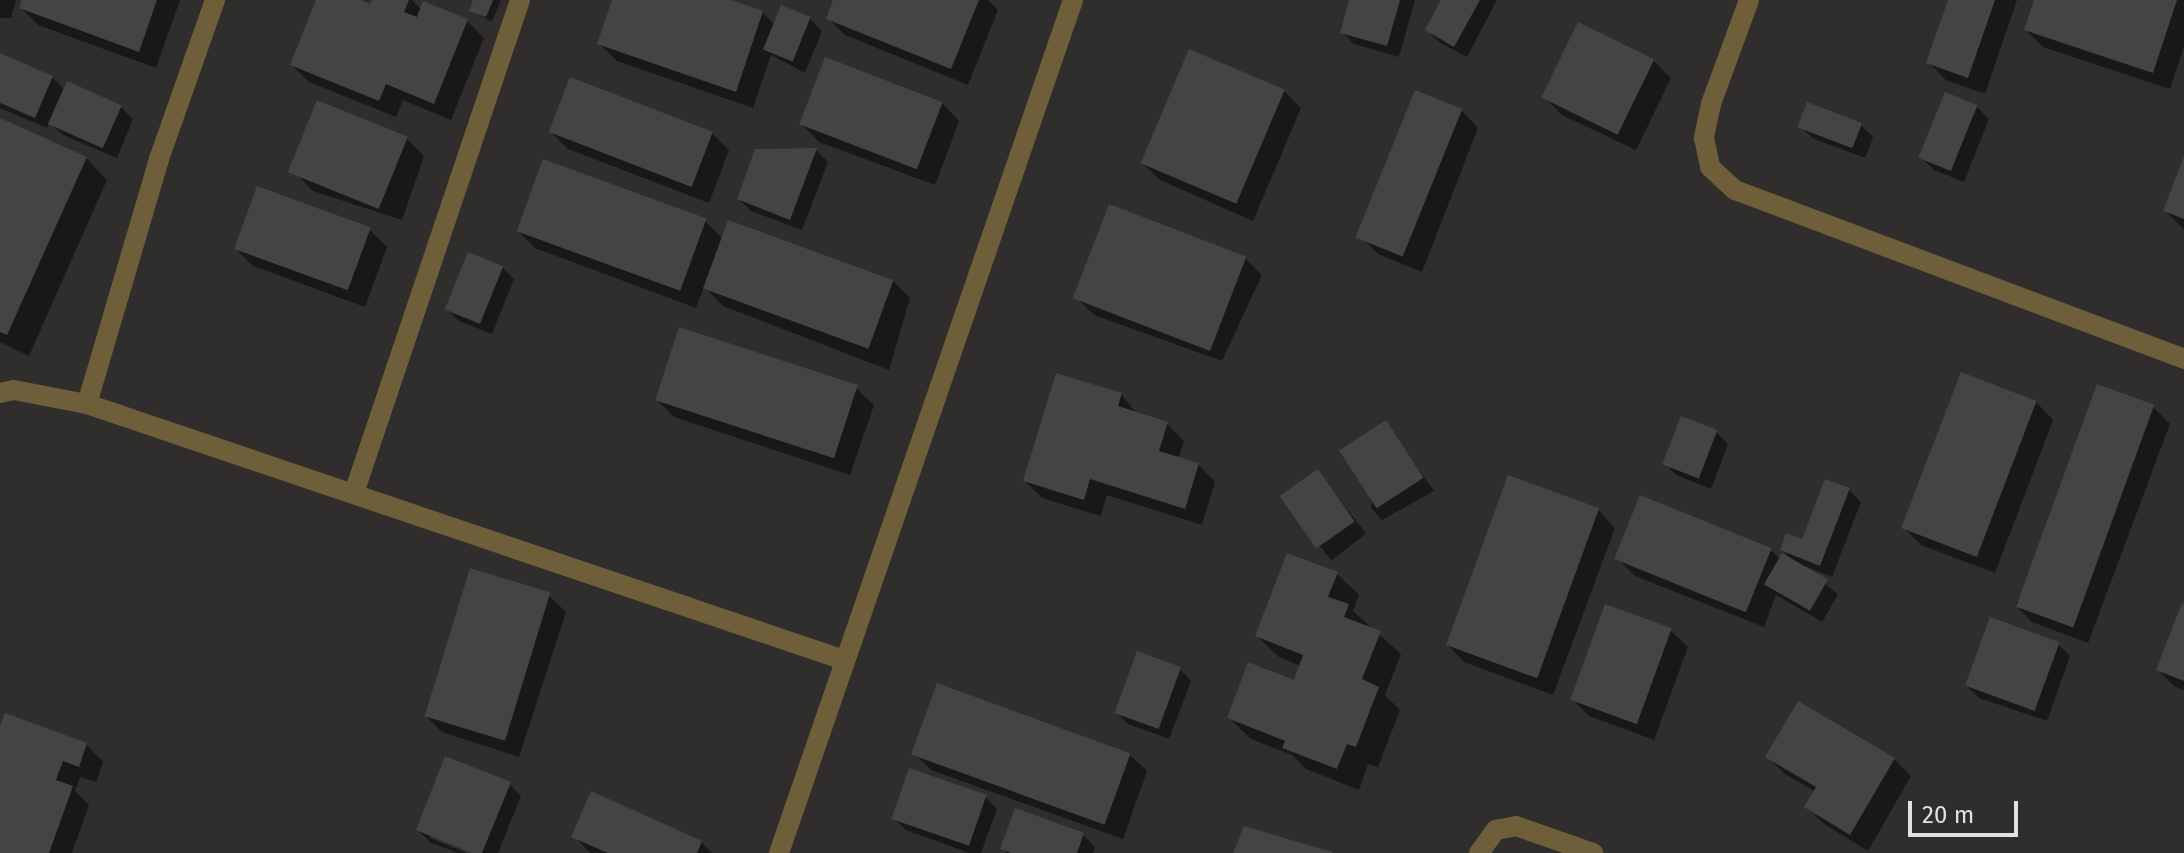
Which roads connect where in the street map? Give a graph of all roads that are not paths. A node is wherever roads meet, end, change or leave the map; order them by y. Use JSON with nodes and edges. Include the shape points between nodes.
{"nodes":[{"id":1,"x":215,"y":0,"type":"edge"},
{"id":2,"x":520,"y":0,"type":"edge"},
{"id":3,"x":1073,"y":0,"type":"edge"},
{"id":4,"x":1749,"y":0,"type":"edge"},
{"id":5,"x":2184,"y":359,"type":"edge"},
{"id":6,"x":0,"y":393,"type":"edge"},
{"id":7,"x":87,"y":404,"type":"junction"},
{"id":8,"x":354,"y":493,"type":"junction"},
{"id":9,"x":844,"y":660,"type":"junction"},
{"id":10,"x":779,"y":853,"type":"edge"},
{"id":11,"x":1479,"y":853,"type":"edge"},
{"id":12,"x":1593,"y":853,"type":"edge"}],
"edges":[{"from":1,"to":7,"type":"street","via":[[159,159]]},
{"from":2,"to":8,"type":"street"},
{"from":3,"to":9,"type":"street"},
{"from":4,"to":5,"type":"street","via":[[1704,138],[1710,167],[1735,190]]},
{"from":6,"to":7,"type":"street","via":[[14,390]]},
{"from":7,"to":8,"type":"street"},
{"from":8,"to":9,"type":"street"},
{"from":9,"to":10,"type":"street"},
{"from":11,"to":12,"type":"street","via":[[1496,830],[1516,826]]}]}
